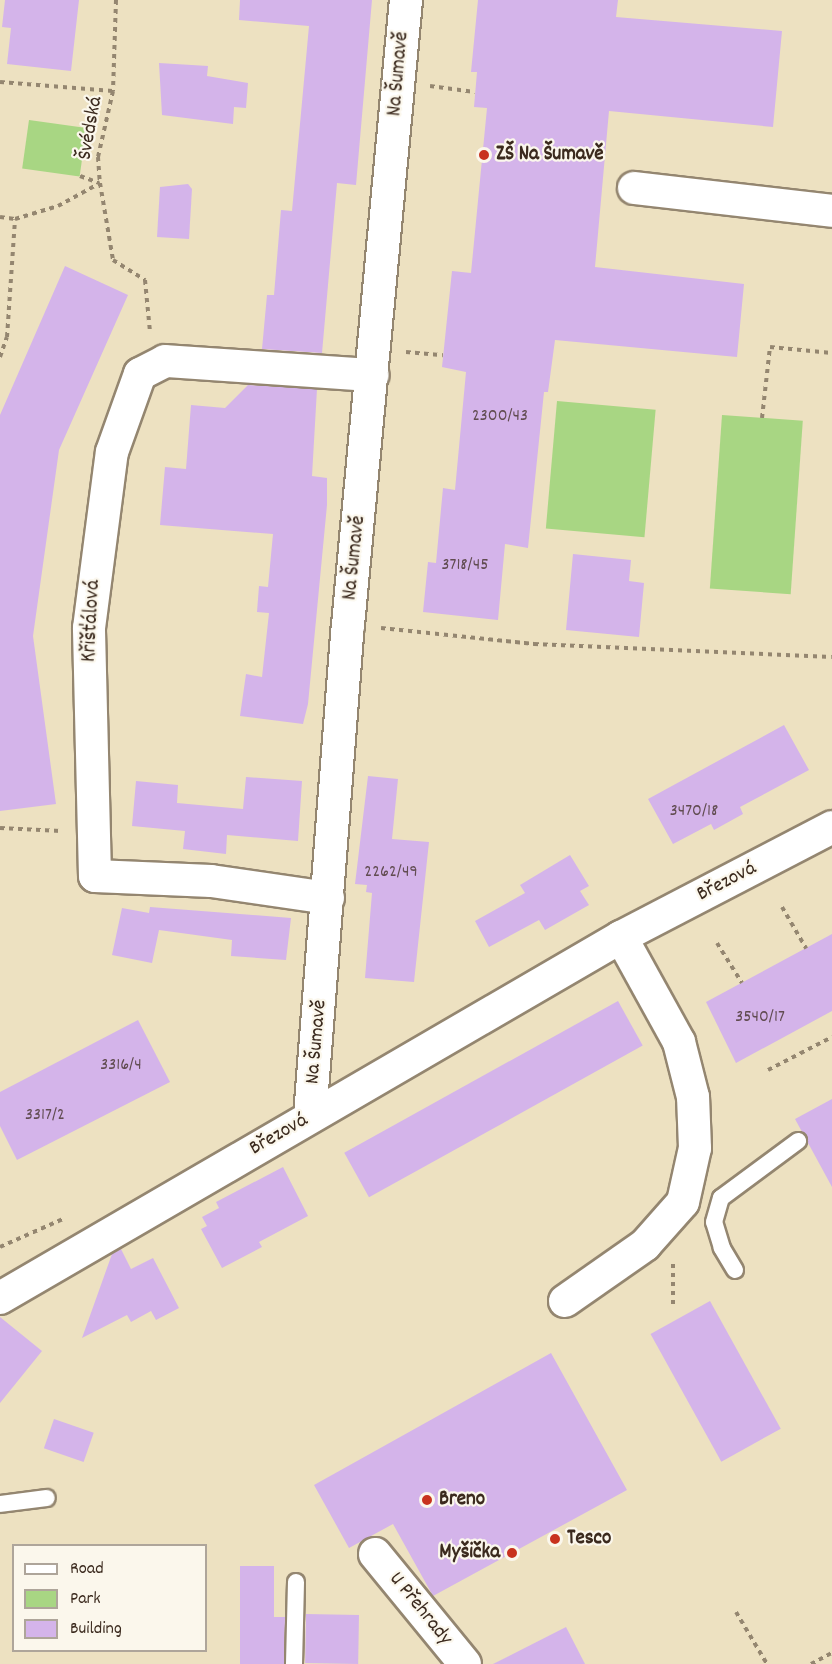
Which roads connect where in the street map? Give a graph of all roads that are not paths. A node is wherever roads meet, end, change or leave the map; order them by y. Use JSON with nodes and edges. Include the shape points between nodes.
{"nodes":[{"id":1,"x":406,"y":0,"type":"edge"},
{"id":2,"x":634,"y":188,"type":"dead end"},
{"id":3,"x":832,"y":211,"type":"edge"},
{"id":4,"x":373,"y":375,"type":"junction"},
{"id":5,"x":832,"y":827,"type":"edge"},
{"id":6,"x":327,"y":898,"type":"junction"},
{"id":7,"x":621,"y":937,"type":"junction"},
{"id":8,"x":310,"y":1116,"type":"junction"},
{"id":9,"x":798,"y":1141,"type":"dead end"},
{"id":10,"x":735,"y":1270,"type":"dead end"},
{"id":11,"x":0,"y":1298,"type":"edge"},
{"id":12,"x":564,"y":1301,"type":"dead end"},
{"id":13,"x":47,"y":1498,"type":"dead end"},
{"id":14,"x":0,"y":1504,"type":"edge"},
{"id":15,"x":375,"y":1554,"type":"dead end"},
{"id":16,"x":296,"y":1582,"type":"dead end"},
{"id":17,"x":294,"y":1664,"type":"edge"},
{"id":18,"x":465,"y":1664,"type":"edge"}],
"edges":[{"from":1,"to":4,"type":"street","name":"Na Šumavě"},
{"from":2,"to":3,"type":"street"},
{"from":4,"to":6,"type":"street","name":"Na Šumavě"},
{"from":4,"to":6,"type":"street","name":"Křišťálová","via":[[165,361],[140,374],[112,452],[98,534],[89,628],[90,815],[95,833],[95,876],[211,880]]},
{"from":5,"to":7,"type":"street","name":"Březová"},
{"from":6,"to":8,"type":"street","name":"Na Šumavě"},
{"from":7,"to":8,"type":"street","name":"Březová"},
{"from":7,"to":12,"type":"street","via":[[679,1042],[693,1096],[695,1148],[683,1202],[645,1245]]},
{"from":8,"to":11,"type":"street","name":"Březová"},
{"from":9,"to":10,"type":"lane","via":[[721,1198],[714,1222],[722,1248]]},
{"from":13,"to":14,"type":"lane"},
{"from":15,"to":18,"type":"street","name":"U Přehrady"},
{"from":16,"to":17,"type":"lane"}]}
